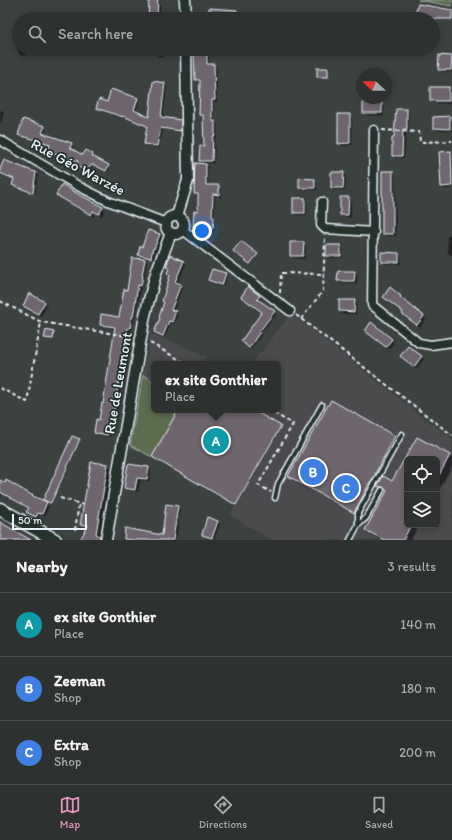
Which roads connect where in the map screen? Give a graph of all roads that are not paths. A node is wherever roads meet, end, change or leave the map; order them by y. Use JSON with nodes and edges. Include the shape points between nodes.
{"nodes":[{"id":1,"x":185,"y":0,"type":"edge"},
{"id":2,"x":186,"y":12,"type":"edge"},
{"id":3,"x":186,"y":56,"type":"edge"},
{"id":4,"x":374,"y":130,"type":"road end"},
{"id":5,"x":0,"y":140,"type":"edge"},
{"id":6,"x":322,"y":202,"type":"dead end"},
{"id":7,"x":177,"y":216,"type":"junction"},
{"id":8,"x":166,"y":223,"type":"junction"},
{"id":9,"x":183,"y":230,"type":"junction"},
{"id":10,"x":374,"y":232,"type":"junction"},
{"id":11,"x":171,"y":233,"type":"junction"},
{"id":12,"x":290,"y":311,"type":"road end"},
{"id":13,"x":452,"y":342,"type":"edge"},
{"id":14,"x":322,"y":405,"type":"dead end"},
{"id":15,"x":402,"y":434,"type":"dead end"},
{"id":16,"x":382,"y":490,"type":"dead end"},
{"id":17,"x":275,"y":498,"type":"road end"},
{"id":18,"x":0,"y":508,"type":"edge"},
{"id":19,"x":358,"y":525,"type":"junction"},
{"id":20,"x":55,"y":540,"type":"edge"},
{"id":21,"x":106,"y":540,"type":"edge"},
{"id":22,"x":350,"y":540,"type":"edge"}],
"edges":[{"from":1,"to":2,"type":"street"},
{"from":3,"to":7,"type":"street","via":[[188,180]]},
{"from":4,"to":10,"type":"street"},
{"from":5,"to":8,"type":"street","name":"Rue Géo Warzée","via":[[80,187],[108,201]]},
{"from":6,"to":10,"type":"street","via":[[321,225],[325,229]]},
{"from":7,"to":8,"type":"street","via":[[172,216]]},
{"from":7,"to":9,"type":"street","via":[[184,222]]},
{"from":8,"to":11,"type":"street"},
{"from":9,"to":11,"type":"street","via":[[177,234]]},
{"from":9,"to":12,"type":"street"},
{"from":10,"to":13,"type":"street","via":[[372,305],[419,344]]},
{"from":11,"to":21,"type":"street","name":"Rue de Leumont","via":[[156,272],[145,315]]},
{"from":14,"to":17,"type":"lane","via":[[278,484]]},
{"from":15,"to":19,"type":"lane","via":[[358,513]]},
{"from":16,"to":19,"type":"lane","via":[[366,518]]},
{"from":18,"to":20,"type":"main road"},
{"from":19,"to":22,"type":"lane"}]}
